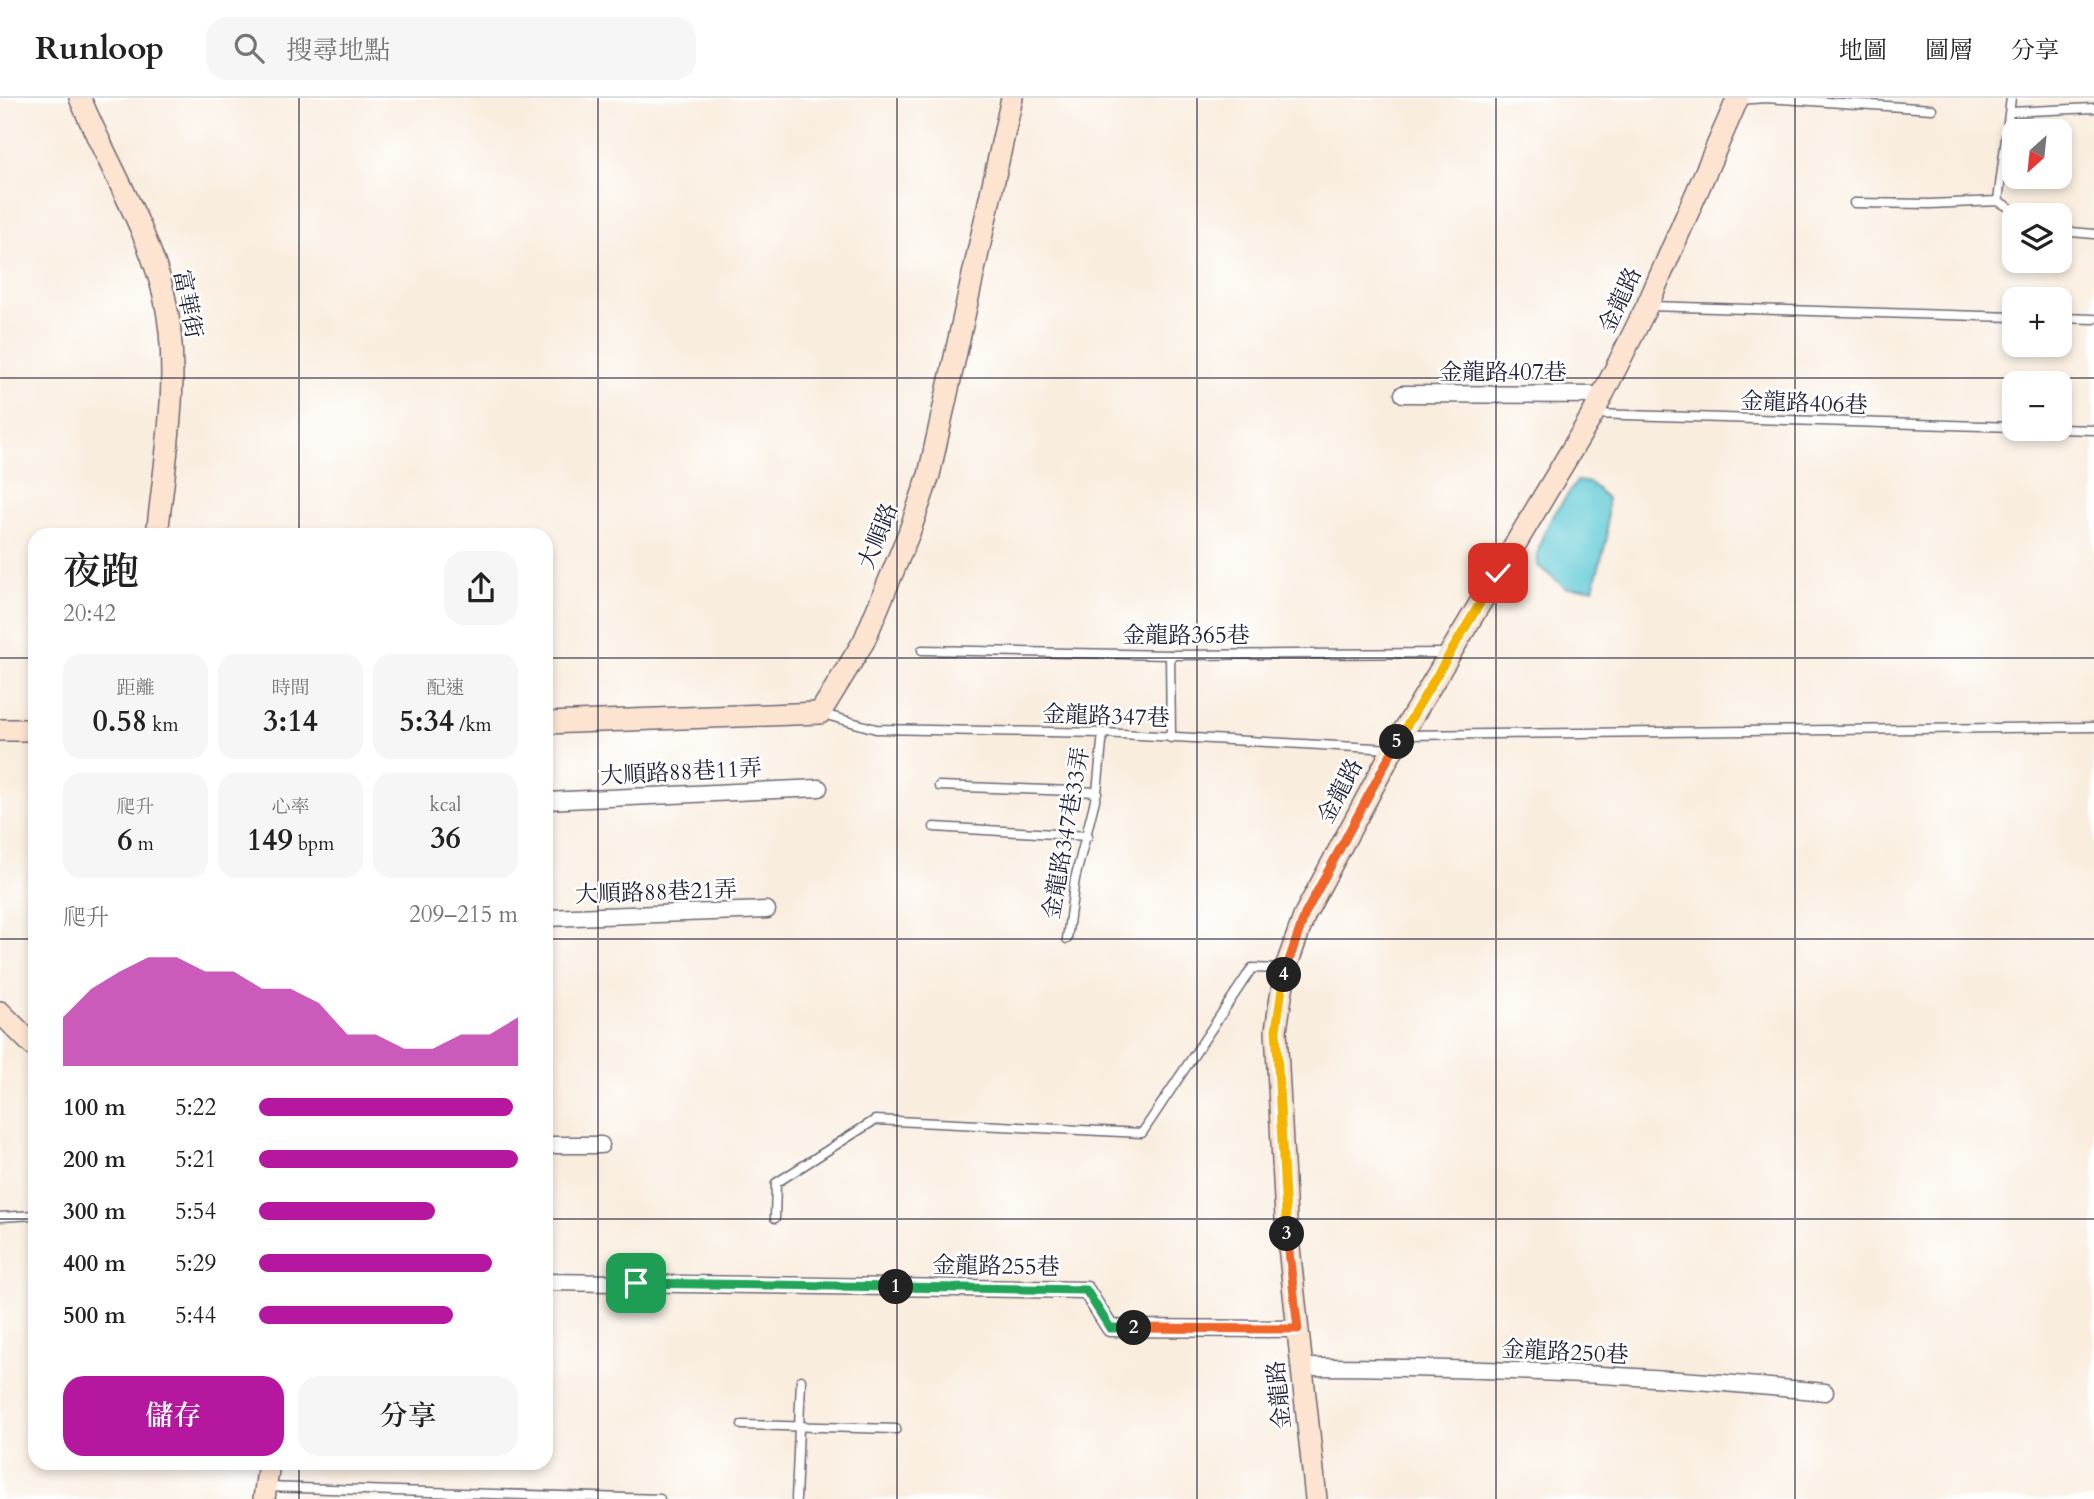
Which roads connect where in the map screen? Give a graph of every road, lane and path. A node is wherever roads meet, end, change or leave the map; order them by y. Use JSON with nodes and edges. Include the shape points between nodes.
{"nodes":[{"id":1,"x":80,"y":98,"type":"edge"},
{"id":2,"x":1012,"y":98,"type":"edge"},
{"id":3,"x":2011,"y":98,"type":"edge"},
{"id":4,"x":1738,"y":99,"type":"edge"},
{"id":5,"x":2094,"y":108,"type":"edge"},
{"id":6,"x":1932,"y":109,"type":"dead end"},
{"id":7,"x":2010,"y":112,"type":"junction"},
{"id":8,"x":1998,"y":201,"type":"junction"},
{"id":9,"x":1854,"y":203,"type":"dead end"},
{"id":10,"x":2002,"y":203,"type":"edge"},
{"id":11,"x":2072,"y":232,"type":"edge"},
{"id":12,"x":2094,"y":234,"type":"edge"},
{"id":13,"x":1647,"y":306,"type":"junction"},
{"id":14,"x":2002,"y":317,"type":"edge"},
{"id":15,"x":2072,"y":318,"type":"edge"},
{"id":16,"x":2094,"y":319,"type":"edge"},
{"id":17,"x":1403,"y":394,"type":"dead end"},
{"id":18,"x":1598,"y":405,"type":"junction"},
{"id":19,"x":2002,"y":427,"type":"edge"},
{"id":20,"x":2072,"y":429,"type":"edge"},
{"id":21,"x":2094,"y":430,"type":"edge"},
{"id":22,"x":158,"y":528,"type":"edge"},
{"id":23,"x":922,"y":650,"type":"dead end"},
{"id":24,"x":1450,"y":653,"type":"junction"},
{"id":25,"x":1170,"y":655,"type":"junction"},
{"id":26,"x":820,"y":713,"type":"junction"},
{"id":27,"x":553,"y":723,"type":"edge"},
{"id":28,"x":2094,"y":727,"type":"edge"},
{"id":29,"x":0,"y":730,"type":"edge"},
{"id":30,"x":28,"y":730,"type":"edge"},
{"id":31,"x":1103,"y":733,"type":"junction"},
{"id":32,"x":1171,"y":738,"type":"junction"},
{"id":33,"x":1397,"y":742,"type":"junction"},
{"id":34,"x":939,"y":786,"type":"dead end"},
{"id":35,"x":819,"y":789,"type":"dead end"},
{"id":36,"x":1097,"y":792,"type":"junction"},
{"id":37,"x":553,"y":801,"type":"edge"},
{"id":38,"x":934,"y":827,"type":"dead end"},
{"id":39,"x":1088,"y":836,"type":"junction"},
{"id":40,"x":767,"y":910,"type":"dead end"},
{"id":41,"x":553,"y":918,"type":"edge"},
{"id":42,"x":1067,"y":939,"type":"dead end"},
{"id":43,"x":1285,"y":970,"type":"junction"},
{"id":44,"x":0,"y":1012,"type":"edge"},
{"id":45,"x":28,"y":1040,"type":"edge"},
{"id":46,"x":553,"y":1145,"type":"edge"},
{"id":47,"x":601,"y":1145,"type":"dead end"},
{"id":48,"x":28,"y":1215,"type":"edge"},
{"id":49,"x":0,"y":1217,"type":"edge"},
{"id":50,"x":775,"y":1218,"type":"dead end"},
{"id":51,"x":553,"y":1282,"type":"edge"},
{"id":52,"x":1298,"y":1329,"type":"junction"},
{"id":53,"x":1302,"y":1367,"type":"junction"},
{"id":54,"x":801,"y":1380,"type":"dead end"},
{"id":55,"x":1825,"y":1392,"type":"dead end"},
{"id":56,"x":742,"y":1425,"type":"dead end"},
{"id":57,"x":797,"y":1426,"type":"junction"},
{"id":58,"x":896,"y":1429,"type":"dead end"},
{"id":59,"x":268,"y":1470,"type":"edge"},
{"id":60,"x":265,"y":1493,"type":"edge"},
{"id":61,"x":660,"y":1499,"type":"edge"},
{"id":62,"x":796,"y":1499,"type":"edge"},
{"id":63,"x":1316,"y":1499,"type":"edge"}],
"edges":[{"from":1,"to":22,"type":"street","name":"富華街","via":[[148,248],[167,315],[170,373]]},
{"from":2,"to":26,"type":"street","name":"大順路","via":[[929,475],[864,641]]},
{"from":3,"to":7,"type":"lane"},
{"from":4,"to":6,"type":"lane"},
{"from":4,"to":13,"type":"street","name":"金龍路"},
{"from":5,"to":7,"type":"lane"},
{"from":7,"to":8,"type":"lane"},
{"from":8,"to":9,"type":"lane"},
{"from":8,"to":10,"type":"lane"},
{"from":11,"to":12,"type":"lane"},
{"from":13,"to":14,"type":"lane"},
{"from":13,"to":18,"type":"street","name":"金龍路"},
{"from":15,"to":16,"type":"lane"},
{"from":17,"to":18,"type":"street","name":"金龍路407巷"},
{"from":18,"to":19,"type":"lane","name":"金龍路406巷"},
{"from":18,"to":24,"type":"street","name":"金龍路"},
{"from":20,"to":21,"type":"lane"},
{"from":23,"to":25,"type":"lane","name":"金龍路365巷"},
{"from":24,"to":25,"type":"lane","name":"金龍路365巷"},
{"from":24,"to":33,"type":"street","name":"金龍路"},
{"from":25,"to":32,"type":"lane"},
{"from":26,"to":27,"type":"street"},
{"from":26,"to":31,"type":"lane","name":"金龍路347巷","via":[[876,729]]},
{"from":28,"to":33,"type":"lane","name":"金龍路347巷"},
{"from":29,"to":30,"type":"street"},
{"from":31,"to":32,"type":"lane","name":"金龍路347巷"},
{"from":31,"to":36,"type":"lane","name":"金龍路347巷33弄"},
{"from":32,"to":33,"type":"lane","name":"金龍路347巷"},
{"from":33,"to":43,"type":"street","name":"金龍路","via":[[1305,914]]},
{"from":34,"to":36,"type":"lane"},
{"from":35,"to":37,"type":"street","name":"大順路88巷11弄"},
{"from":36,"to":39,"type":"lane","name":"金龍路347巷33弄"},
{"from":38,"to":39,"type":"lane"},
{"from":39,"to":42,"type":"lane","name":"金龍路347巷33弄","via":[[1075,878]]},
{"from":40,"to":41,"type":"street","name":"大順路88巷21弄"},
{"from":43,"to":50,"type":"lane","via":[[1252,968],[1142,1133],[875,1120],[776,1183]]},
{"from":43,"to":52,"type":"street","name":"金龍路","via":[[1276,1030],[1286,1219]]},
{"from":44,"to":45,"type":"street"},
{"from":46,"to":47,"type":"street"},
{"from":48,"to":49,"type":"lane"},
{"from":51,"to":52,"type":"street","name":"金龍路255巷","via":[[1086,1290],[1110,1328]]},
{"from":52,"to":53,"type":"street","name":"金龍路"},
{"from":53,"to":55,"type":"street","name":"金龍路250巷","via":[[1434,1367]]},
{"from":53,"to":63,"type":"street","name":"金龍路"},
{"from":54,"to":57,"type":"lane"},
{"from":56,"to":57,"type":"lane"},
{"from":57,"to":58,"type":"lane"},
{"from":57,"to":62,"type":"lane"},
{"from":59,"to":60,"type":"street"},
{"from":60,"to":61,"type":"lane"}]}
